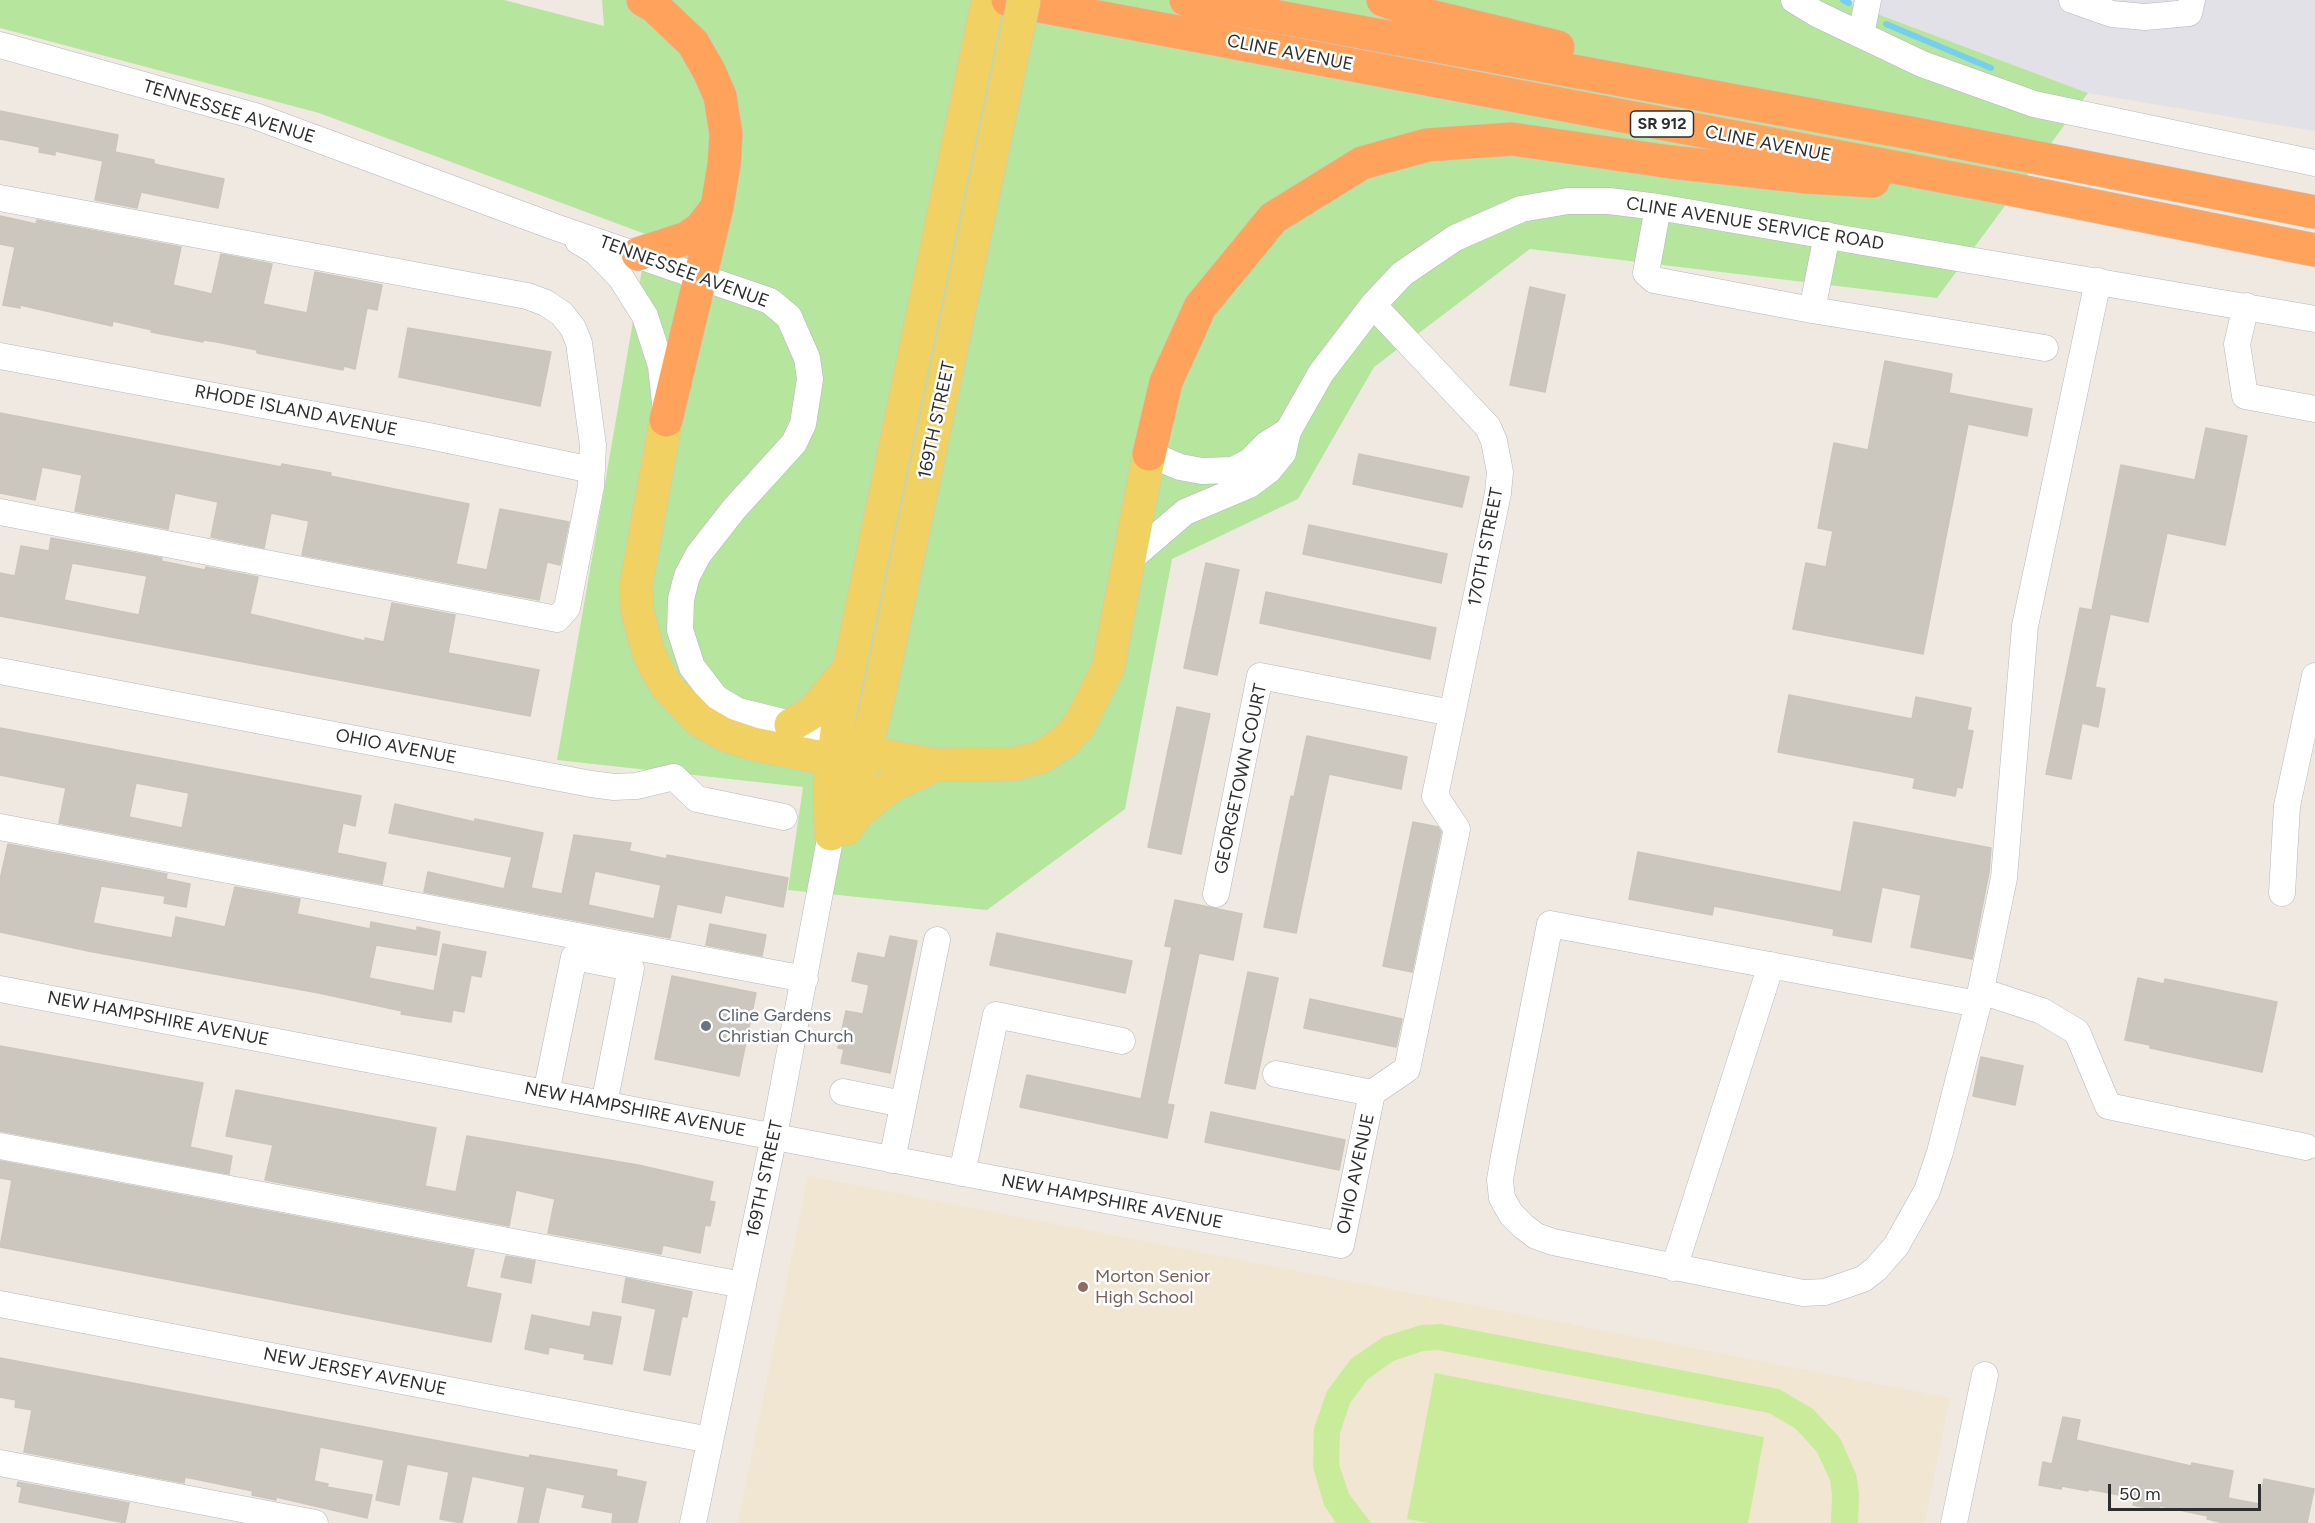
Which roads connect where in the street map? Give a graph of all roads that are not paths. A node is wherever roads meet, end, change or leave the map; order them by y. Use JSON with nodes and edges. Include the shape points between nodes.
{"nodes":[{"id":1,"x":643,"y":0,"type":"edge"},
{"id":2,"x":988,"y":0,"type":"edge"},
{"id":3,"x":1008,"y":0,"type":"edge"},
{"id":4,"x":1024,"y":0,"type":"edge"},
{"id":5,"x":1186,"y":0,"type":"edge"},
{"id":6,"x":1383,"y":0,"type":"edge"},
{"id":7,"x":1794,"y":0,"type":"edge"},
{"id":8,"x":1868,"y":0,"type":"edge"},
{"id":9,"x":2072,"y":0,"type":"edge"},
{"id":10,"x":2192,"y":0,"type":"edge"},
{"id":11,"x":1861,"y":35,"type":"junction"},
{"id":12,"x":0,"y":45,"type":"edge"},
{"id":13,"x":1916,"y":134,"type":"junction"},
{"id":14,"x":2315,"y":163,"type":"edge"},
{"id":15,"x":2010,"y":189,"type":"junction"},
{"id":16,"x":0,"y":198,"type":"edge"},
{"id":17,"x":717,"y":207,"type":"junction"},
{"id":18,"x":1658,"y":207,"type":"junction"},
{"id":19,"x":2315,"y":212,"type":"edge"},
{"id":20,"x":555,"y":227,"type":"junction"},
{"id":21,"x":1827,"y":235,"type":"junction"},
{"id":22,"x":2315,"y":250,"type":"edge"},
{"id":23,"x":638,"y":254,"type":"junction"},
{"id":24,"x":702,"y":276,"type":"junction"},
{"id":25,"x":2098,"y":281,"type":"junction"},
{"id":26,"x":1373,"y":305,"type":"junction"},
{"id":27,"x":2246,"y":306,"type":"junction"},
{"id":28,"x":1812,"y":310,"type":"junction"},
{"id":29,"x":2315,"y":319,"type":"edge"},
{"id":30,"x":2045,"y":348,"type":"dead end"},
{"id":31,"x":0,"y":356,"type":"edge"},
{"id":32,"x":2315,"y":409,"type":"edge"},
{"id":33,"x":666,"y":420,"type":"junction"},
{"id":34,"x":1288,"y":431,"type":"junction"},
{"id":35,"x":1149,"y":454,"type":"junction"},
{"id":36,"x":592,"y":470,"type":"junction"},
{"id":37,"x":0,"y":512,"type":"edge"},
{"id":38,"x":1128,"y":561,"type":"junction"},
{"id":39,"x":850,"y":666,"type":"junction"},
{"id":40,"x":0,"y":671,"type":"edge"},
{"id":41,"x":2315,"y":676,"type":"edge"},
{"id":42,"x":1452,"y":713,"type":"junction"},
{"id":43,"x":791,"y":725,"type":"junction"},
{"id":44,"x":835,"y":748,"type":"junction"},
{"id":45,"x":865,"y":752,"type":"junction"},
{"id":46,"x":936,"y":765,"type":"junction"},
{"id":47,"x":784,"y":817,"type":"dead end"},
{"id":48,"x":0,"y":827,"type":"edge"},
{"id":49,"x":830,"y":843,"type":"junction"},
{"id":50,"x":2282,"y":893,"type":"dead end"},
{"id":51,"x":1216,"y":894,"type":"dead end"},
{"id":52,"x":936,"y":940,"type":"dead end"},
{"id":53,"x":1771,"y":965,"type":"junction"},
{"id":54,"x":805,"y":979,"type":"junction"},
{"id":55,"x":0,"y":989,"type":"edge"},
{"id":56,"x":1980,"y":998,"type":"junction"},
{"id":57,"x":1122,"y":1041,"type":"dead end"},
{"id":58,"x":1276,"y":1074,"type":"dead end"},
{"id":59,"x":843,"y":1092,"type":"dead end"},
{"id":60,"x":546,"y":1093,"type":"junction"},
{"id":61,"x":1372,"y":1094,"type":"junction"},
{"id":62,"x":604,"y":1104,"type":"junction"},
{"id":63,"x":903,"y":1104,"type":"junction"},
{"id":64,"x":774,"y":1136,"type":"junction"},
{"id":65,"x":0,"y":1146,"type":"edge"},
{"id":66,"x":2306,"y":1147,"type":"dead end"},
{"id":67,"x":892,"y":1160,"type":"junction"},
{"id":68,"x":962,"y":1173,"type":"junction"},
{"id":69,"x":1341,"y":1245,"type":"joint"},
{"id":70,"x":1674,"y":1268,"type":"junction"},
{"id":71,"x":743,"y":1284,"type":"junction"},
{"id":72,"x":0,"y":1304,"type":"edge"},
{"id":73,"x":1985,"y":1375,"type":"dead end"},
{"id":74,"x":710,"y":1440,"type":"junction"},
{"id":75,"x":0,"y":1462,"type":"edge"},
{"id":76,"x":1960,"y":1522,"type":"edge"},
{"id":77,"x":315,"y":1523,"type":"edge"},
{"id":78,"x":693,"y":1523,"type":"edge"}],
"edges":[{"from":1,"to":17,"type":"highway","via":[[693,43],[720,96],[726,134]]},
{"from":2,"to":39,"type":"main road","name":"169TH STREET"},
{"from":3,"to":15,"type":"highway","name":"CLINE AVENUE","number":"SR 912"},
{"from":4,"to":45,"type":"main road","name":"169TH STREET","bridge":true},
{"from":5,"to":13,"type":"highway","name":"CLINE AVENUE","number":"SR 912"},
{"from":6,"to":13,"type":"highway","via":[[1433,17]]},
{"from":7,"to":11,"type":"street"},
{"from":8,"to":11,"type":"street"},
{"from":9,"to":10,"type":"street","via":[[2112,14],[2145,17],[2189,13]]},
{"from":11,"to":14,"type":"street","via":[[1922,64],[2034,104]]},
{"from":12,"to":20,"type":"street","name":"TENNESSEE AVENUE","via":[[255,116]]},
{"from":13,"to":19,"type":"highway","name":"CLINE AVENUE","number":"SR 912"},
{"from":15,"to":22,"type":"highway","name":"CLINE AVENUE","number":"SR 912"},
{"from":15,"to":35,"type":"highway","via":[[1807,177],[1512,139],[1427,145],[1362,163],[1273,218],[1200,307],[1166,382]]},
{"from":16,"to":36,"type":"street","via":[[527,296],[546,303],[562,314],[579,343],[593,446]]},
{"from":17,"to":23,"type":"highway","via":[[687,238]]},
{"from":17,"to":24,"type":"highway"},
{"from":18,"to":21,"type":"street","name":"CLINE AVENUE SERVICE ROAD"},
{"from":18,"to":26,"type":"street","name":"CLINE AVENUE SERVICE ROAD","via":[[1568,201],[1521,209],[1488,221],[1428,254],[1402,274]]},
{"from":18,"to":28,"type":"street","via":[[1646,273],[1654,280]]},
{"from":20,"to":23,"type":"street","name":"TENNESSEE AVENUE"},
{"from":20,"to":33,"type":"street","name":"TENNESSEE AVENUE","via":[[596,252],[621,278],[645,316],[661,366]]},
{"from":21,"to":25,"type":"street","name":"CLINE AVENUE SERVICE ROAD"},
{"from":21,"to":28,"type":"street"},
{"from":23,"to":24,"type":"street","name":"TENNESSEE AVENUE"},
{"from":24,"to":33,"type":"highway"},
{"from":24,"to":43,"type":"street","name":"TENNESSEE AVENUE","via":[[770,301],[789,317],[807,358],[810,379],[803,424],[794,443],[734,509],[687,576],[680,630],[692,667],[716,698],[738,711]]},
{"from":25,"to":27,"type":"street","name":"CLINE AVENUE SERVICE ROAD"},
{"from":25,"to":56,"type":"street","via":[[2025,626],[2004,878]]},
{"from":26,"to":34,"type":"street","name":"CLINE AVENUE SERVICE ROAD","via":[[1321,374]]},
{"from":26,"to":42,"type":"street","name":"170TH STREET","via":[[1477,413],[1488,427],[1498,457],[1498,493]]},
{"from":27,"to":29,"type":"street","name":"CLINE AVENUE SERVICE ROAD"},
{"from":27,"to":32,"type":"street","via":[[2237,344],[2245,396]]},
{"from":28,"to":30,"type":"street"},
{"from":31,"to":36,"type":"street","name":"RHODE ISLAND AVENUE"},
{"from":33,"to":44,"type":"main road","name":"TENNESSEE AVENUE","via":[[636,585],[638,610],[656,668],[667,687],[699,720],[723,734],[753,744]]},
{"from":34,"to":35,"type":"street","name":"CLINE AVENUE SERVICE ROAD","via":[[1233,470],[1180,467]]},
{"from":34,"to":38,"type":"street","name":"CLINE AVENUE SERVICE ROAD","via":[[1283,453],[1269,470],[1249,485],[1185,512]]},
{"from":35,"to":38,"type":"main road"},
{"from":36,"to":37,"type":"street","via":[[567,608],[557,619]]},
{"from":38,"to":46,"type":"main road","via":[[1108,668],[1080,724],[1065,741],[1041,757],[1014,764]]},
{"from":39,"to":43,"type":"main road","via":[[813,712]]},
{"from":39,"to":44,"type":"main road","name":"169TH STREET"},
{"from":40,"to":47,"type":"street","name":"OHIO AVENUE","via":[[591,784],[636,786],[674,777],[697,799]]},
{"from":41,"to":50,"type":"street","via":[[2287,806]]},
{"from":42,"to":51,"type":"street","name":"GEORGETOWN COURT","via":[[1260,676]]},
{"from":42,"to":61,"type":"street","name":"170TH STREET","via":[[1435,796],[1458,829],[1407,1069]]},
{"from":43,"to":44,"type":"street","name":"TENNESSEE AVENUE"},
{"from":44,"to":45,"type":"main road"},
{"from":44,"to":49,"type":"main road","name":"169TH STREET"},
{"from":45,"to":46,"type":"main road"},
{"from":45,"to":49,"type":"main road","name":"169TH STREET","via":[[857,785]]},
{"from":46,"to":49,"type":"main road","via":[[892,785],[858,812]]},
{"from":48,"to":54,"type":"street"},
{"from":49,"to":54,"type":"street","name":"169TH STREET"},
{"from":52,"to":63,"type":"street"},
{"from":53,"to":56,"type":"street"},
{"from":53,"to":70,"type":"street"},
{"from":53,"to":70,"type":"street","via":[[1550,924],[1504,1156],[1502,1198],[1511,1214],[1536,1236]]},
{"from":54,"to":64,"type":"street","name":"169TH STREET"},
{"from":55,"to":60,"type":"street","name":"NEW HAMPSHIRE AVENUE"},
{"from":56,"to":66,"type":"street","via":[[2042,1011],[2077,1032],[2108,1106]]},
{"from":56,"to":70,"type":"street","via":[[1927,1191],[1896,1246],[1876,1269],[1845,1286],[1803,1293]]},
{"from":57,"to":68,"type":"street","via":[[996,1015]]},
{"from":58,"to":61,"type":"street","name":"OHIO AVENUE"},
{"from":59,"to":63,"type":"street"},
{"from":60,"to":62,"type":"street","name":"NEW HAMPSHIRE AVENUE"},
{"from":60,"to":62,"type":"street","via":[[574,957],[631,968]]},
{"from":61,"to":69,"type":"street","name":"OHIO AVENUE"},
{"from":62,"to":64,"type":"street","name":"NEW HAMPSHIRE AVENUE"},
{"from":63,"to":67,"type":"street"},
{"from":64,"to":67,"type":"street","name":"NEW HAMPSHIRE AVENUE"},
{"from":64,"to":71,"type":"street","name":"169TH STREET"},
{"from":65,"to":71,"type":"street"},
{"from":67,"to":68,"type":"street","name":"NEW HAMPSHIRE AVENUE"},
{"from":68,"to":69,"type":"street","name":"NEW HAMPSHIRE AVENUE"},
{"from":71,"to":74,"type":"street","name":"169TH STREET"},
{"from":72,"to":74,"type":"street","name":"NEW JERSEY AVENUE"},
{"from":73,"to":76,"type":"street"},
{"from":74,"to":78,"type":"street","name":"169TH STREET"},
{"from":75,"to":77,"type":"street"}]}
